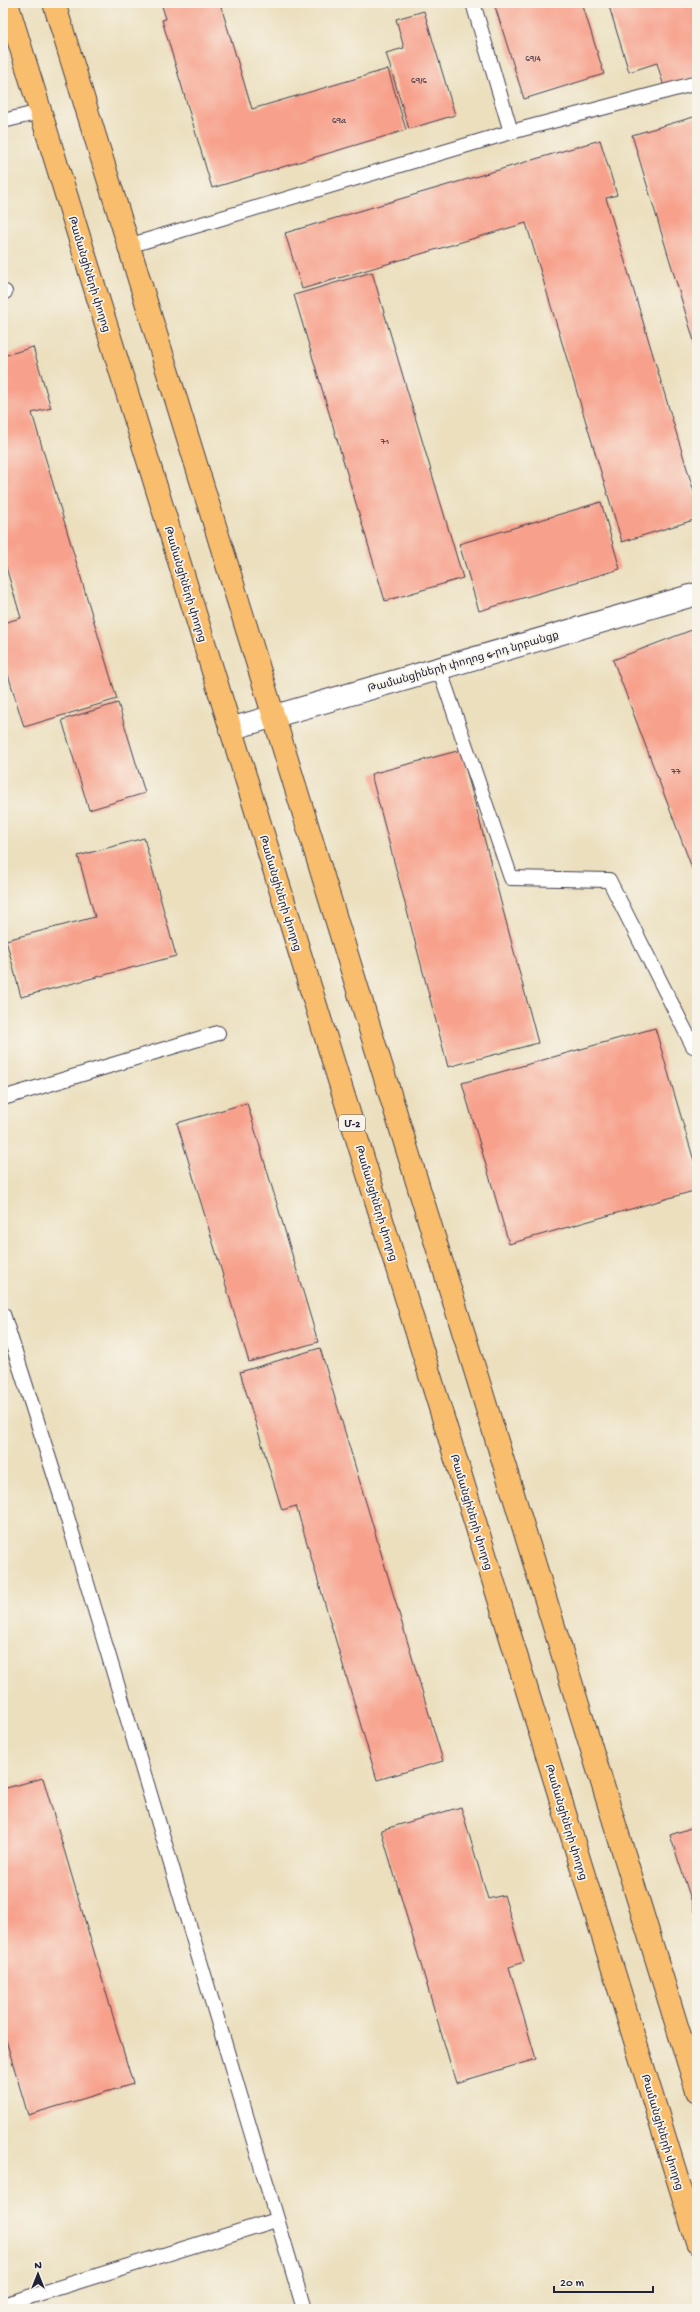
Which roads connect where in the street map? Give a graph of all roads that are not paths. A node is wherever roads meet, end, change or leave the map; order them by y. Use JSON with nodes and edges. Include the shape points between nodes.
{"nodes":[{"id":1,"x":7,"y":3,"type":"edge"},
{"id":2,"x":54,"y":3,"type":"edge"},
{"id":3,"x":473,"y":3,"type":"edge"},
{"id":4,"x":697,"y":83,"type":"edge"},
{"id":5,"x":40,"y":112,"type":"junction"},
{"id":6,"x":3,"y":122,"type":"edge"},
{"id":7,"x":511,"y":132,"type":"junction"},
{"id":8,"x":128,"y":246,"type":"junction"},
{"id":9,"x":697,"y":594,"type":"edge"},
{"id":10,"x":439,"y":668,"type":"junction"},
{"id":11,"x":273,"y":716,"type":"junction"},
{"id":12,"x":230,"y":729,"type":"junction"},
{"id":13,"x":218,"y":1033,"type":"dead end"},
{"id":14,"x":697,"y":1044,"type":"edge"},
{"id":15,"x":3,"y":1098,"type":"edge"},
{"id":16,"x":3,"y":1314,"type":"edge"},
{"id":17,"x":697,"y":2091,"type":"edge"},
{"id":18,"x":276,"y":2220,"type":"junction"},
{"id":19,"x":697,"y":2242,"type":"edge"},
{"id":20,"x":3,"y":2305,"type":"edge"},
{"id":21,"x":304,"y":2309,"type":"edge"}],
"edges":[{"from":1,"to":5,"type":"main road","name":"Թամանցիների փողոց","number":"Մ-2"},
{"from":2,"to":8,"type":"main road"},
{"from":3,"to":7,"type":"lane"},
{"from":4,"to":7,"type":"lane"},
{"from":5,"to":6,"type":"lane"},
{"from":5,"to":12,"type":"main road","name":"Թամանցիների փողոց","number":"Մ-2"},
{"from":7,"to":8,"type":"lane"},
{"from":8,"to":11,"type":"main road"},
{"from":9,"to":10,"type":"street","name":"Թամանցիների փողոց 6-րդ նրբանցք"},
{"from":10,"to":11,"type":"street","name":"Թամանցիների փողոց 6-րդ նրբանցք"},
{"from":10,"to":14,"type":"lane","via":[[511,878],[609,880],[693,1046]]},
{"from":11,"to":12,"type":"street","name":"Թամանցիների փողոց 6-րդ նրբանցք"},
{"from":11,"to":17,"type":"main road"},
{"from":12,"to":19,"type":"main road","name":"Թամանցիների փողոց","number":"Մ-2"},
{"from":13,"to":15,"type":"lane"},
{"from":16,"to":18,"type":"lane","via":[[60,1493]]},
{"from":18,"to":20,"type":"lane"},
{"from":18,"to":21,"type":"lane"}]}
